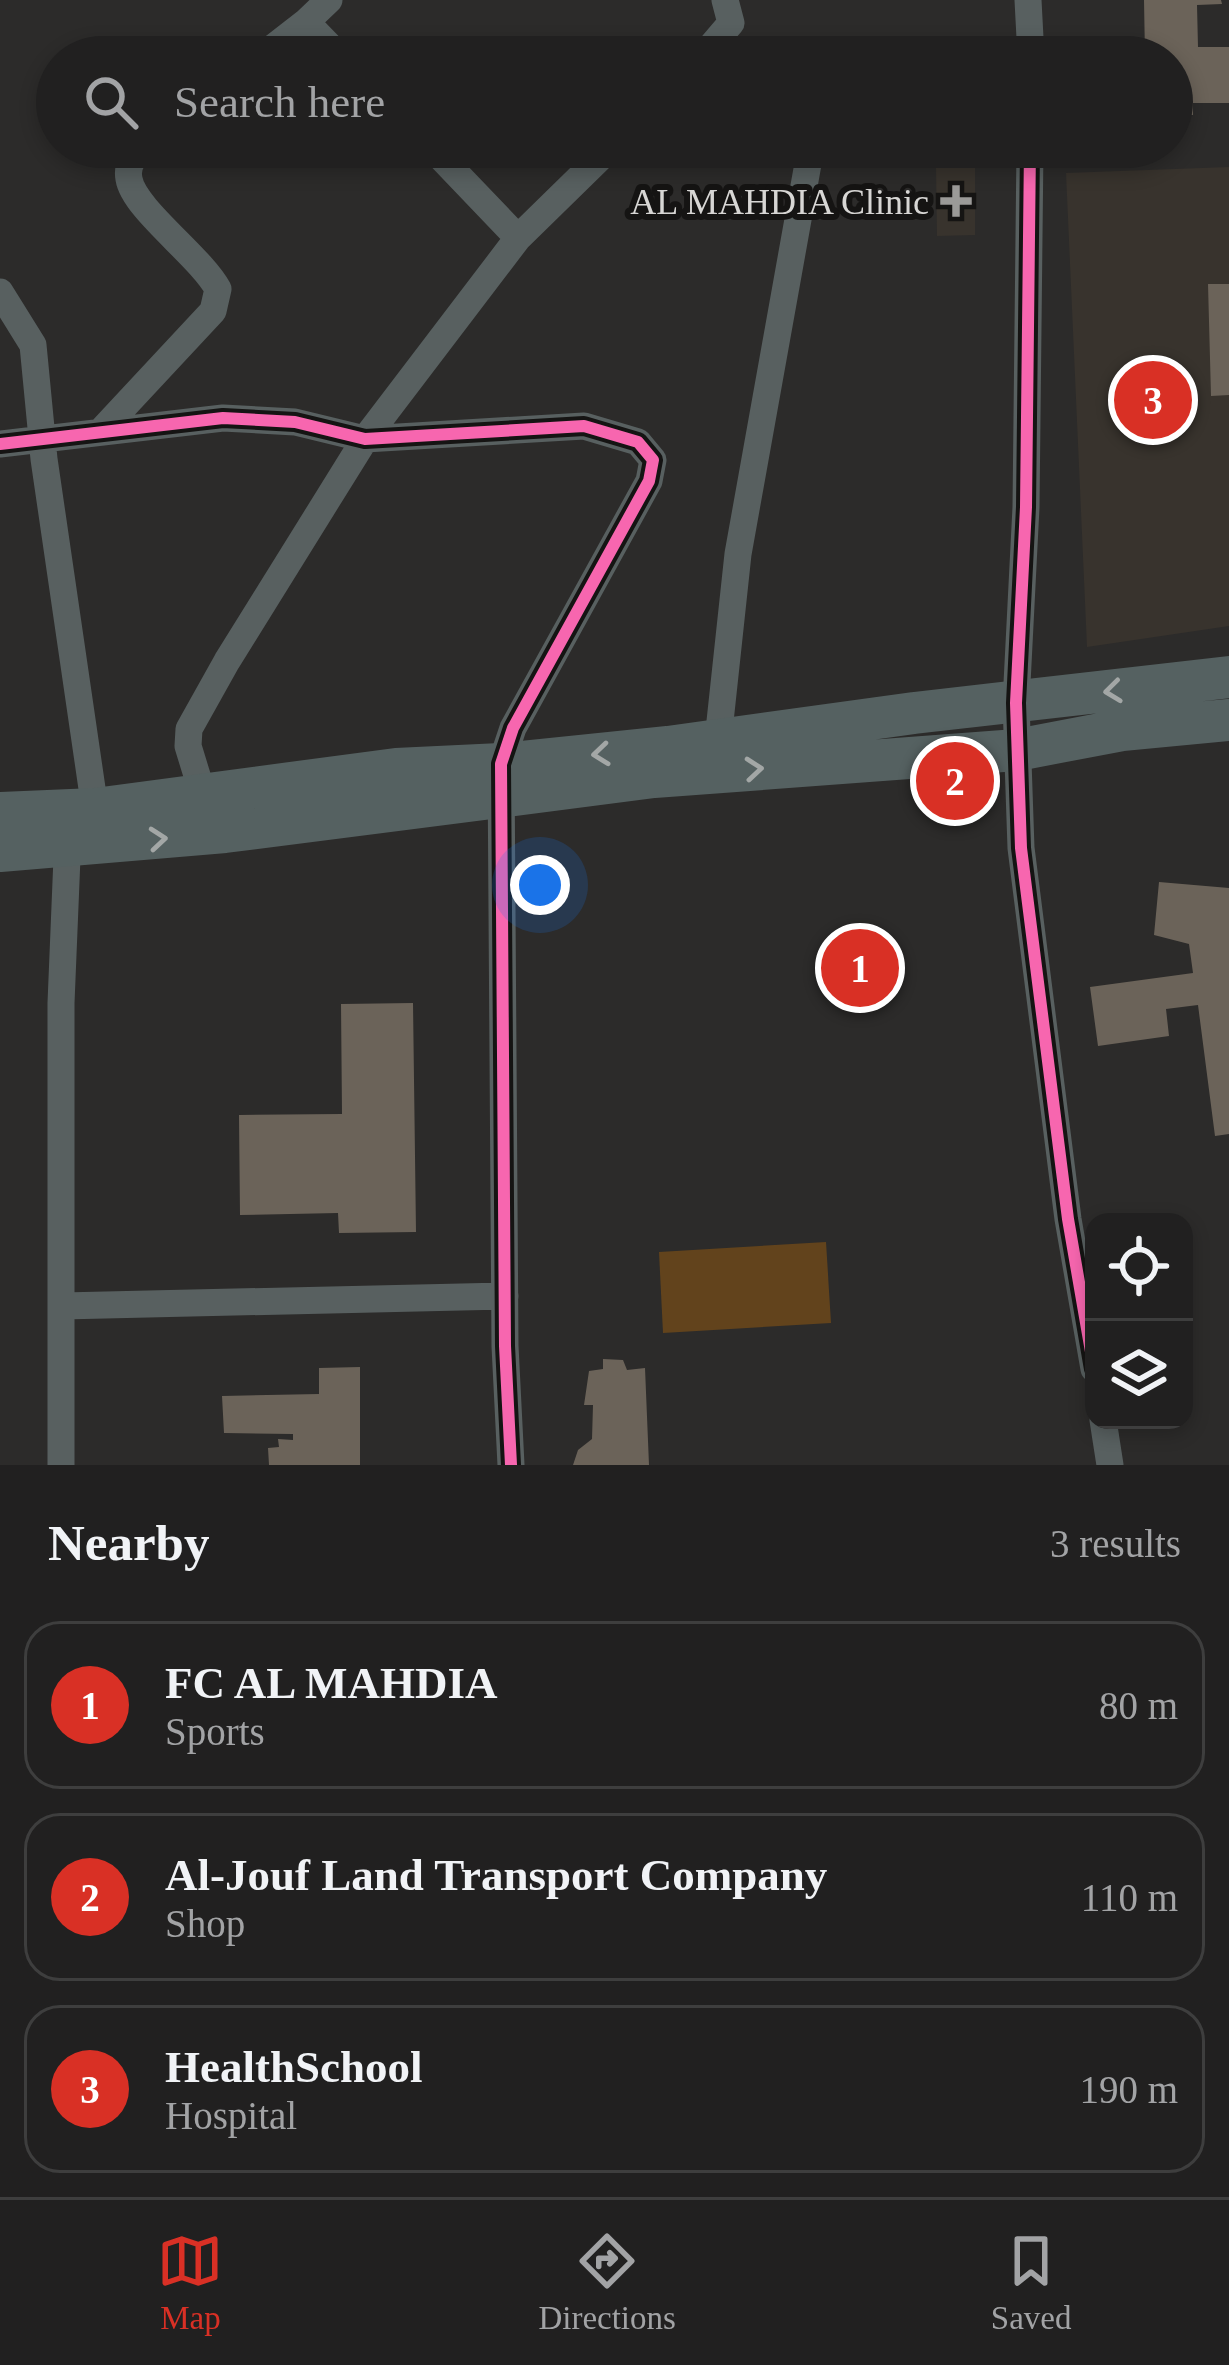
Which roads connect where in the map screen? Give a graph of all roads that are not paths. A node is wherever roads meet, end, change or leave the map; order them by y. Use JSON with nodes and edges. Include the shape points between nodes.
{"nodes":[{"id":1,"x":329,"y":0,"type":"edge"},
{"id":2,"x":725,"y":0,"type":"edge"},
{"id":3,"x":1028,"y":0,"type":"edge"},
{"id":4,"x":306,"y":22,"type":"junction"},
{"id":5,"x":288,"y":36,"type":"edge"},
{"id":6,"x":320,"y":36,"type":"edge"},
{"id":7,"x":720,"y":36,"type":"edge"},
{"id":8,"x":1030,"y":36,"type":"edge"},
{"id":9,"x":129,"y":168,"type":"edge"},
{"id":10,"x":451,"y":168,"type":"edge"},
{"id":11,"x":590,"y":168,"type":"edge"},
{"id":12,"x":807,"y":168,"type":"edge"},
{"id":13,"x":1030,"y":168,"type":"edge"},
{"id":14,"x":518,"y":238,"type":"junction"},
{"id":15,"x":0,"y":292,"type":"edge"},
{"id":16,"x":103,"y":429,"type":"junction"},
{"id":17,"x":42,"y":438,"type":"junction"},
{"id":18,"x":365,"y":439,"type":"junction"},
{"id":19,"x":0,"y":444,"type":"edge"},
{"id":20,"x":1229,"y":676,"type":"edge"},
{"id":21,"x":1016,"y":703,"type":"junction"},
{"id":22,"x":1229,"y":720,"type":"edge"},
{"id":23,"x":718,"y":740,"type":"junction"},
{"id":24,"x":1017,"y":750,"type":"junction"},
{"id":25,"x":501,"y":781,"type":"junction"},
{"id":26,"x":203,"y":795,"type":"junction"},
{"id":27,"x":0,"y":813,"type":"edge"},
{"id":28,"x":78,"y":822,"type":"junction"},
{"id":29,"x":0,"y":851,"type":"edge"},
{"id":30,"x":505,"y":1296,"type":"junction"},
{"id":31,"x":62,"y":1306,"type":"junction"},
{"id":32,"x":1086,"y":1321,"type":"edge"},
{"id":33,"x":1104,"y":1429,"type":"edge"},
{"id":34,"x":61,"y":1465,"type":"edge"},
{"id":35,"x":511,"y":1465,"type":"edge"},
{"id":36,"x":1110,"y":1465,"type":"edge"}],
"edges":[{"from":1,"to":4,"type":"street"},
{"from":2,"to":7,"type":"street","via":[[731,23]]},
{"from":3,"to":8,"type":"street"},
{"from":4,"to":5,"type":"street"},
{"from":4,"to":6,"type":"street"},
{"from":9,"to":16,"type":"street","via":[[132,189],[218,290],[213,311]]},
{"from":10,"to":14,"type":"street"},
{"from":11,"to":14,"type":"street"},
{"from":12,"to":23,"type":"street","via":[[738,554]]},
{"from":13,"to":21,"type":"street"},
{"from":14,"to":18,"type":"street"},
{"from":15,"to":17,"type":"street","via":[[34,345]]},
{"from":16,"to":17,"type":"street"},
{"from":16,"to":18,"type":"street","via":[[265,418]]},
{"from":17,"to":19,"type":"street"},
{"from":17,"to":28,"type":"street"},
{"from":18,"to":25,"type":"street","via":[[584,426],[638,442],[653,460],[649,481],[513,728]]},
{"from":18,"to":26,"type":"street","via":[[189,729]]},
{"from":20,"to":21,"type":"main road","one_way":true},
{"from":21,"to":23,"type":"main road"},
{"from":21,"to":24,"type":"street"},
{"from":22,"to":24,"type":"main road"},
{"from":23,"to":25,"type":"main road","one_way":true},
{"from":25,"to":24,"type":"main road","one_way":true},
{"from":24,"to":32,"type":"street","via":[[1024,872]]},
{"from":25,"to":26,"type":"main road","via":[[396,769]]},
{"from":28,"to":25,"type":"main road","one_way":true,"via":[[225,832]]},
{"from":25,"to":30,"type":"street"},
{"from":26,"to":28,"type":"main road"},
{"from":27,"to":28,"type":"main road"},
{"from":28,"to":29,"type":"main road"},
{"from":28,"to":31,"type":"street","via":[[61,1003]]},
{"from":30,"to":31,"type":"street"},
{"from":30,"to":35,"type":"street"},
{"from":31,"to":34,"type":"street"},
{"from":33,"to":36,"type":"street"}]}
